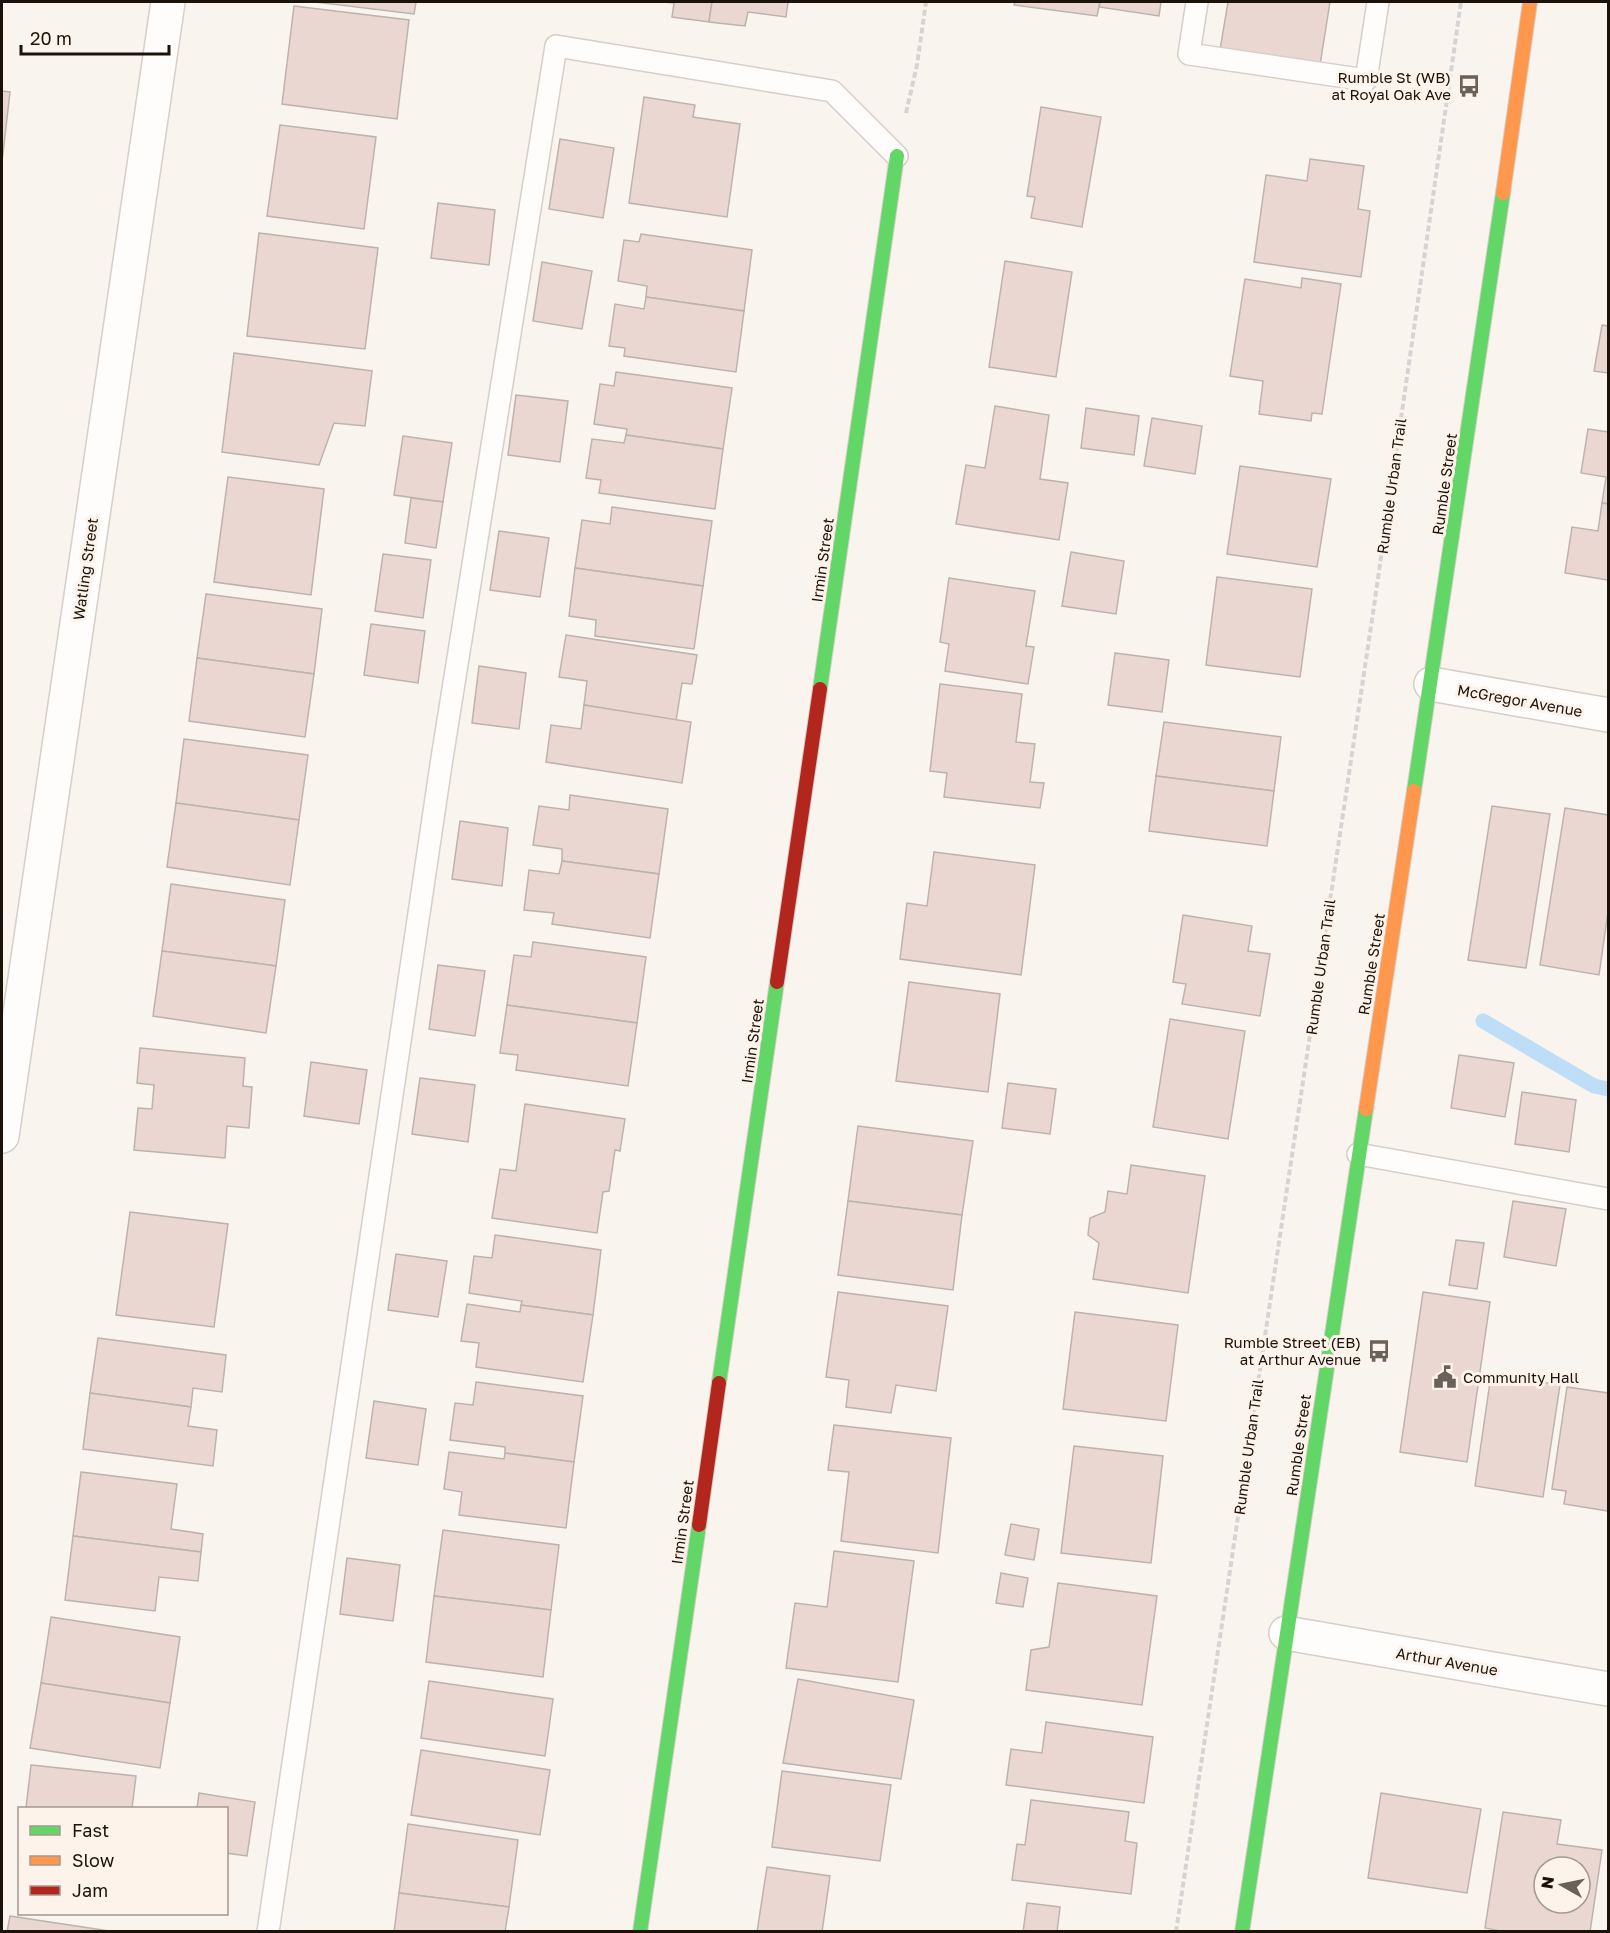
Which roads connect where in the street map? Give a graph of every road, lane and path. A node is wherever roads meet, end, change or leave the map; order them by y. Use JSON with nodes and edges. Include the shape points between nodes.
{"nodes":[{"id":1,"x":168,"y":2,"type":"edge"},
{"id":2,"x":926,"y":2,"type":"edge"},
{"id":3,"x":1197,"y":2,"type":"edge"},
{"id":4,"x":1378,"y":2,"type":"edge"},
{"id":5,"x":1461,"y":2,"type":"edge"},
{"id":6,"x":1530,"y":2,"type":"edge"},
{"id":7,"x":897,"y":156,"type":"junction"},
{"id":8,"x":1431,"y":684,"type":"junction"},
{"id":9,"x":1608,"y":715,"type":"edge"},
{"id":10,"x":2,"y":1136,"type":"edge"},
{"id":11,"x":1358,"y":1154,"type":"junction"},
{"id":12,"x":1608,"y":1199,"type":"edge"},
{"id":13,"x":1286,"y":1633,"type":"junction"},
{"id":14,"x":1608,"y":1689,"type":"edge"},
{"id":15,"x":268,"y":1932,"type":"edge"},
{"id":16,"x":640,"y":1932,"type":"edge"},
{"id":17,"x":1176,"y":1932,"type":"edge"},
{"id":18,"x":1242,"y":1932,"type":"edge"}],
"edges":[{"from":1,"to":10,"type":"street","name":"Watling Street"},
{"from":2,"to":7,"type":"path"},
{"from":3,"to":4,"type":"lane","via":[[1189,54],[1366,80]]},
{"from":5,"to":17,"type":"path","name":"Rumble Urban Trail"},
{"from":6,"to":8,"type":"street","name":"Rumble Street"},
{"from":7,"to":15,"type":"lane","via":[[832,91],[556,46],[446,735]]},
{"from":7,"to":16,"type":"street","name":"Irmin Street"},
{"from":8,"to":9,"type":"street","name":"McGregor Avenue"},
{"from":8,"to":11,"type":"street","name":"Rumble Street"},
{"from":11,"to":12,"type":"lane"},
{"from":11,"to":13,"type":"street","name":"Rumble Street"},
{"from":13,"to":14,"type":"street","name":"Arthur Avenue"},
{"from":13,"to":18,"type":"street","name":"Rumble Street"}]}
